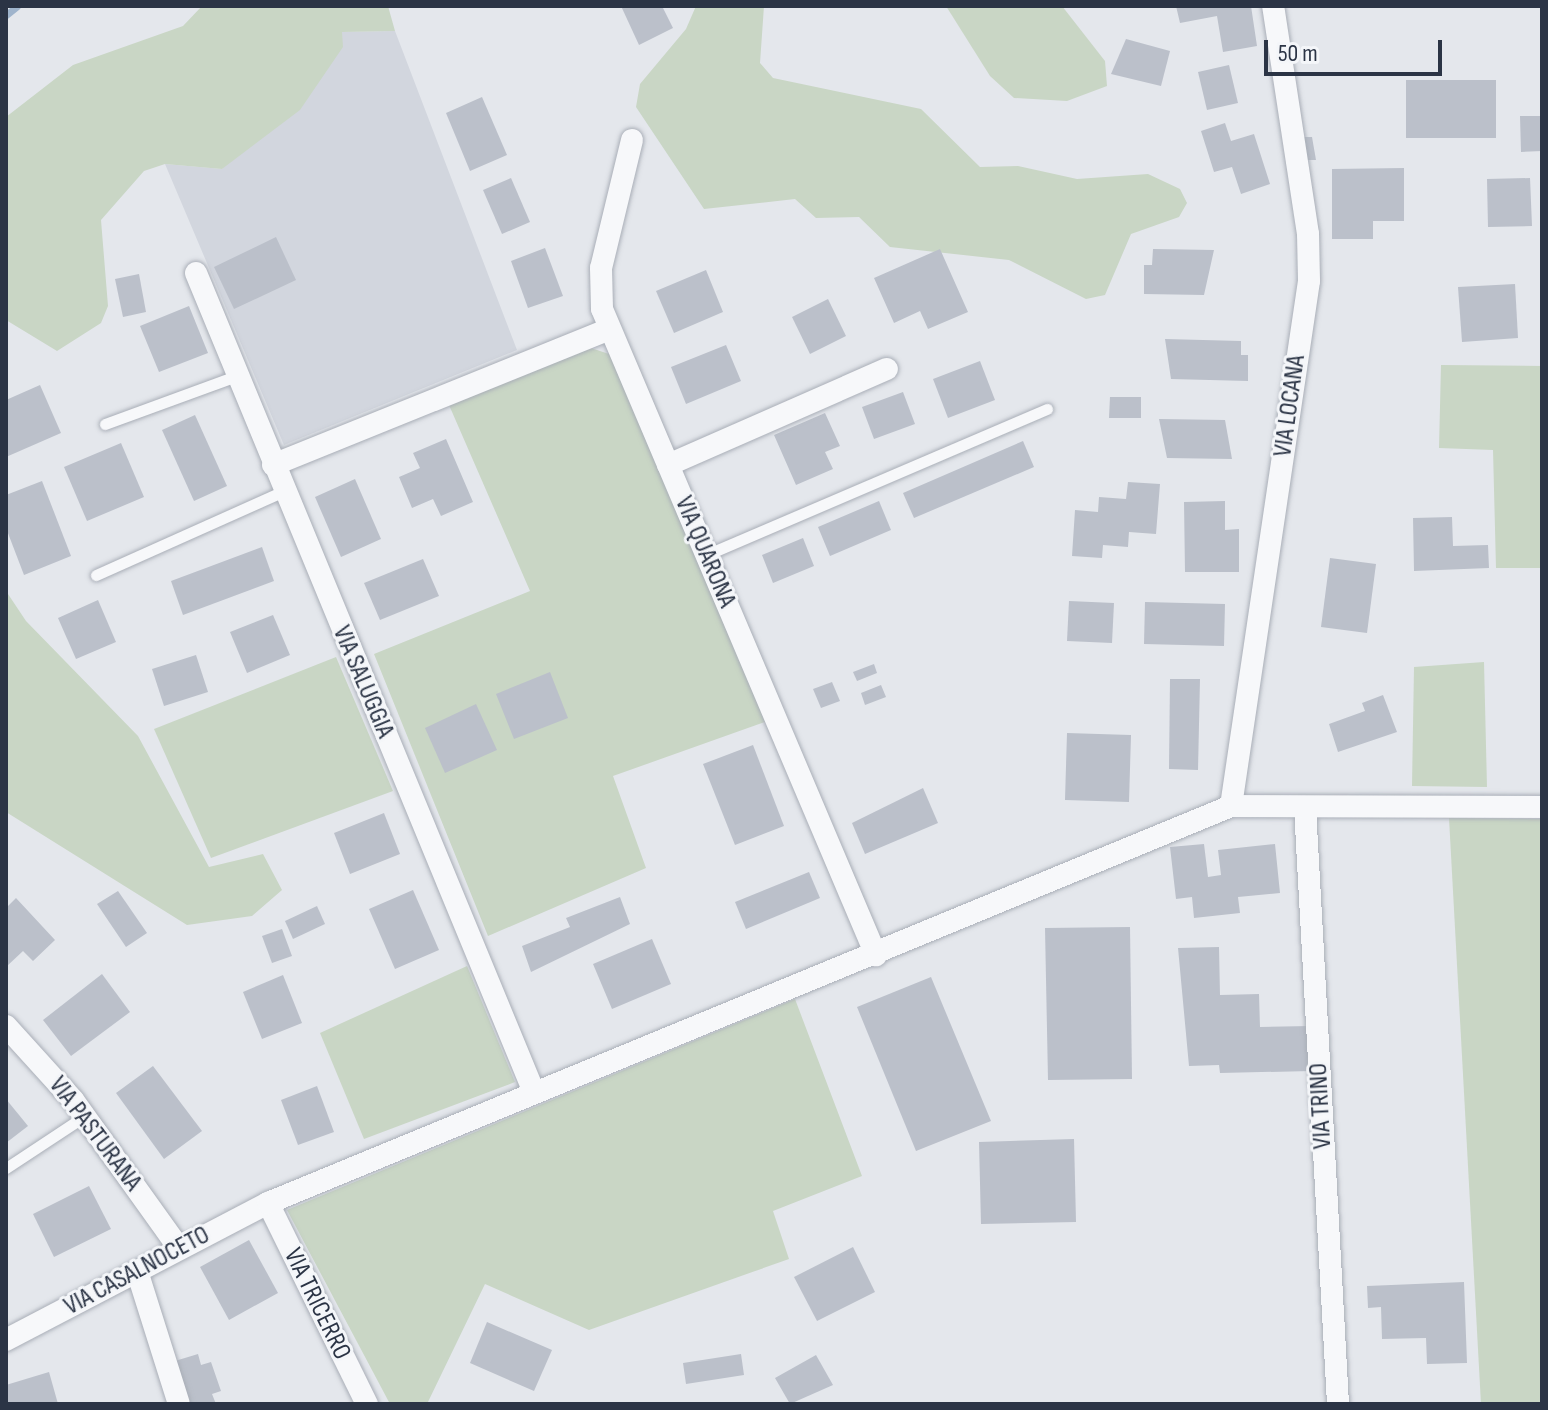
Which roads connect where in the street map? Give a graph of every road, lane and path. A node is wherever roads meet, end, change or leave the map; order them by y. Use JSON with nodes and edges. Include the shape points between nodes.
{"nodes":[{"id":1,"x":1273,"y":6,"type":"edge"},
{"id":2,"x":632,"y":140,"type":"dead end"},
{"id":3,"x":196,"y":273,"type":"dead end"},
{"id":4,"x":610,"y":329,"type":"junction"},
{"id":5,"x":887,"y":369,"type":"dead end"},
{"id":6,"x":236,"y":376,"type":"junction"},
{"id":7,"x":1047,"y":409,"type":"dead end"},
{"id":8,"x":105,"y":424,"type":"dead end"},
{"id":9,"x":273,"y":465,"type":"junction"},
{"id":10,"x":668,"y":465,"type":"junction"},
{"id":11,"x":284,"y":491,"type":"junction"},
{"id":12,"x":706,"y":555,"type":"junction"},
{"id":13,"x":96,"y":575,"type":"dead end"},
{"id":14,"x":1231,"y":806,"type":"junction"},
{"id":15,"x":1542,"y":807,"type":"edge"},
{"id":16,"x":1305,"y":808,"type":"junction"},
{"id":17,"x":876,"y":955,"type":"junction"},
{"id":18,"x":6,"y":1026,"type":"edge"},
{"id":19,"x":533,"y":1090,"type":"junction"},
{"id":20,"x":85,"y":1116,"type":"junction"},
{"id":21,"x":6,"y":1168,"type":"edge"},
{"id":22,"x":268,"y":1203,"type":"junction"},
{"id":23,"x":179,"y":1248,"type":"junction"},
{"id":24,"x":137,"y":1271,"type":"junction"},
{"id":25,"x":6,"y":1340,"type":"edge"},
{"id":26,"x":179,"y":1404,"type":"edge"},
{"id":27,"x":367,"y":1404,"type":"edge"},
{"id":28,"x":1338,"y":1404,"type":"edge"}],
"edges":[{"from":1,"to":14,"type":"street","name":"VIA LOCANA","via":[[1308,234],[1309,281]]},
{"from":2,"to":4,"type":"street","name":"VIA QUARONA","via":[[599,280]]},
{"from":3,"to":6,"type":"street","name":"VIA SALUGGIA"},
{"from":4,"to":9,"type":"street"},
{"from":4,"to":10,"type":"street","name":"VIA QUARONA"},
{"from":5,"to":10,"type":"street"},
{"from":6,"to":8,"type":"lane"},
{"from":6,"to":9,"type":"street","name":"VIA SALUGGIA"},
{"from":7,"to":12,"type":"lane"},
{"from":9,"to":11,"type":"street","name":"VIA SALUGGIA"},
{"from":10,"to":12,"type":"street","name":"VIA QUARONA"},
{"from":11,"to":13,"type":"lane"},
{"from":11,"to":19,"type":"street","name":"VIA SALUGGIA"},
{"from":12,"to":17,"type":"street","name":"VIA QUARONA"},
{"from":14,"to":16,"type":"street"},
{"from":14,"to":17,"type":"street","name":"VIA CASALNOCETO"},
{"from":15,"to":16,"type":"street"},
{"from":16,"to":28,"type":"street","name":"VIA TRINO"},
{"from":17,"to":19,"type":"street","name":"VIA CASALNOCETO"},
{"from":18,"to":20,"type":"street","name":"VIA PASTURANA"},
{"from":19,"to":22,"type":"street","name":"VIA CASALNOCETO"},
{"from":20,"to":21,"type":"lane"},
{"from":20,"to":23,"type":"street","name":"VIA PASTURANA"},
{"from":22,"to":23,"type":"street","name":"VIA CASALNOCETO"},
{"from":22,"to":27,"type":"street","name":"VIA TRICERRO"},
{"from":23,"to":24,"type":"street","name":"VIA CASALNOCETO"},
{"from":24,"to":25,"type":"street","name":"VIA CASALNOCETO"},
{"from":24,"to":26,"type":"street"}]}
